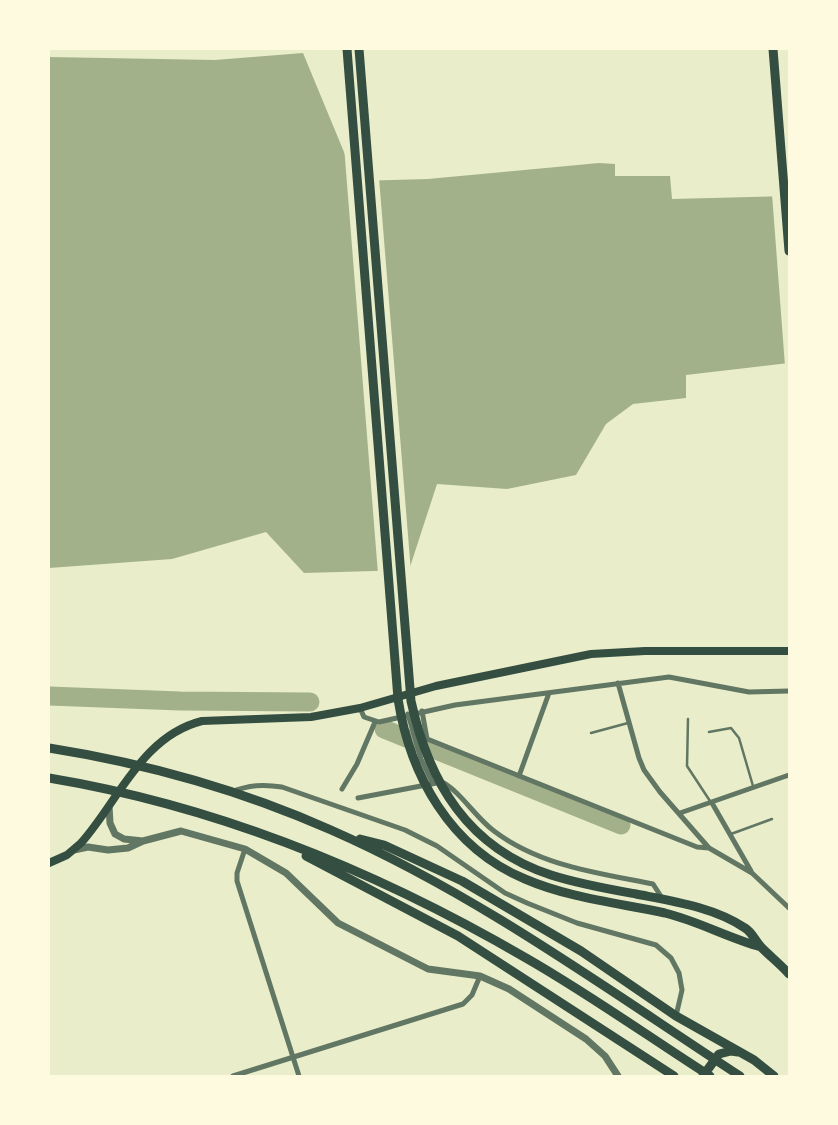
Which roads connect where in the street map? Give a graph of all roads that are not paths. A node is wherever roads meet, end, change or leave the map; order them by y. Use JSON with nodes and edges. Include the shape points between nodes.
{"nodes":[{"id":1,"x":347,"y":49,"type":"edge"},
{"id":2,"x":359,"y":49,"type":"edge"},
{"id":3,"x":773,"y":49,"type":"edge"},
{"id":4,"x":789,"y":251,"type":"edge"},
{"id":5,"x":789,"y":651,"type":"edge"},
{"id":6,"x":618,"y":683,"type":"junction"},
{"id":7,"x":789,"y":691,"type":"edge"},
{"id":8,"x":548,"y":694,"type":"junction"},
{"id":9,"x":360,"y":708,"type":"junction"},
{"id":10,"x":422,"y":711,"type":"junction"},
{"id":11,"x":408,"y":714,"type":"junction"},
{"id":12,"x":688,"y":719,"type":"dead end"},
{"id":13,"x":375,"y":722,"type":"junction"},
{"id":14,"x":628,"y":723,"type":"junction"},
{"id":15,"x":709,"y":732,"type":"dead end"},
{"id":16,"x":591,"y":733,"type":"dead end"},
{"id":17,"x":49,"y":748,"type":"edge"},
{"id":18,"x":138,"y":767,"type":"junction"},
{"id":19,"x":789,"y":775,"type":"edge"},
{"id":20,"x":519,"y":776,"type":"junction"},
{"id":21,"x":49,"y":778,"type":"edge"},
{"id":22,"x":432,"y":782,"type":"junction"},
{"id":23,"x":753,"y":788,"type":"junction"},
{"id":24,"x":342,"y":789,"type":"dead end"},
{"id":25,"x":119,"y":792,"type":"junction"},
{"id":26,"x":228,"y":793,"type":"junction"},
{"id":27,"x":358,"y":798,"type":"dead end"},
{"id":28,"x":712,"y":802,"type":"junction"},
{"id":29,"x":109,"y":806,"type":"junction"},
{"id":30,"x":680,"y":813,"type":"junction"},
{"id":31,"x":772,"y":819,"type":"dead end"},
{"id":32,"x":331,"y":830,"type":"junction"},
{"id":33,"x":731,"y":834,"type":"junction"},
{"id":34,"x":275,"y":839,"type":"junction"},
{"id":35,"x":143,"y":841,"type":"junction"},
{"id":36,"x":709,"y":848,"type":"junction"},
{"id":37,"x":245,"y":849,"type":"junction"},
{"id":38,"x":74,"y":850,"type":"junction"},
{"id":39,"x":49,"y":863,"type":"edge"},
{"id":40,"x":752,"y":873,"type":"junction"},
{"id":41,"x":662,"y":899,"type":"junction"},
{"id":42,"x":789,"y":908,"type":"edge"},
{"id":43,"x":761,"y":947,"type":"junction"},
{"id":44,"x":789,"y":974,"type":"edge"},
{"id":45,"x":480,"y":976,"type":"junction"},
{"id":46,"x":676,"y":1016,"type":"junction"},
{"id":47,"x":740,"y":1052,"type":"junction"},
{"id":48,"x":293,"y":1058,"type":"junction"},
{"id":49,"x":656,"y":1064,"type":"junction"},
{"id":50,"x":233,"y":1076,"type":"edge"},
{"id":51,"x":299,"y":1076,"type":"edge"},
{"id":52,"x":618,"y":1076,"type":"edge"},
{"id":53,"x":666,"y":1076,"type":"edge"},
{"id":54,"x":674,"y":1076,"type":"edge"},
{"id":55,"x":703,"y":1076,"type":"edge"},
{"id":56,"x":710,"y":1076,"type":"edge"},
{"id":57,"x":740,"y":1076,"type":"edge"},
{"id":58,"x":774,"y":1076,"type":"edge"}],
"edges":[{"from":1,"to":43,"type":"main road","via":[[398,698],[412,758],[425,786],[447,819],[467,841],[523,879],[548,888],[693,921]]},
{"from":2,"to":41,"type":"main road","via":[[411,701],[426,757],[465,819],[515,859],[551,875]]},
{"from":3,"to":4,"type":"main road"},
{"from":5,"to":9,"type":"main road","via":[[591,654],[436,686]]},
{"from":6,"to":7,"type":"street","via":[[670,677],[749,692]]},
{"from":6,"to":8,"type":"street"},
{"from":6,"to":14,"type":"street"},
{"from":8,"to":10,"type":"street"},
{"from":8,"to":20,"type":"street"},
{"from":9,"to":13,"type":"street","via":[[364,717]]},
{"from":9,"to":18,"type":"main road","via":[[311,717],[202,721],[158,742]]},
{"from":10,"to":11,"type":"street"},
{"from":10,"to":20,"type":"street","via":[[427,739]]},
{"from":11,"to":13,"type":"street"},
{"from":11,"to":22,"type":"street","via":[[420,759]]},
{"from":12,"to":28,"type":"lane","via":[[687,766]]},
{"from":13,"to":24,"type":"street"},
{"from":14,"to":16,"type":"lane"},
{"from":14,"to":30,"type":"street","via":[[644,770]]},
{"from":15,"to":23,"type":"lane","via":[[731,728],[739,738]]},
{"from":17,"to":18,"type":"main road"},
{"from":18,"to":25,"type":"main road"},
{"from":18,"to":26,"type":"main road"},
{"from":19,"to":23,"type":"street"},
{"from":20,"to":36,"type":"street","via":[[697,847]]},
{"from":21,"to":25,"type":"main road"},
{"from":22,"to":27,"type":"street"},
{"from":22,"to":41,"type":"street","via":[[452,787],[476,816],[495,832],[542,858],[653,884]]},
{"from":23,"to":28,"type":"street"},
{"from":25,"to":29,"type":"main road"},
{"from":25,"to":34,"type":"main road"},
{"from":26,"to":32,"type":"main road"},
{"from":26,"to":46,"type":"street","via":[[247,786],[265,784],[282,787],[405,830],[437,846],[499,890],[527,903],[577,923],[656,945],[672,958],[679,973],[682,990]]},
{"from":28,"to":30,"type":"street"},
{"from":28,"to":33,"type":"street"},
{"from":29,"to":35,"type":"street","via":[[114,834],[124,839]]},
{"from":29,"to":38,"type":"main road"},
{"from":30,"to":36,"type":"street"},
{"from":31,"to":33,"type":"lane"},
{"from":32,"to":46,"type":"main road","via":[[384,845],[462,881],[581,951]]},
{"from":32,"to":57,"type":"main road","via":[[474,905]]},
{"from":33,"to":40,"type":"street"},
{"from":34,"to":49,"type":"main road","via":[[458,936]]},
{"from":34,"to":56,"type":"main road","via":[[371,879],[467,925],[527,958]]},
{"from":35,"to":37,"type":"street","via":[[181,831]]},
{"from":35,"to":38,"type":"street","via":[[128,848]]},
{"from":36,"to":40,"type":"street"},
{"from":37,"to":45,"type":"street","via":[[286,873],[338,923],[428,969]]},
{"from":37,"to":48,"type":"street","via":[[236,881]]},
{"from":38,"to":39,"type":"main road"},
{"from":40,"to":42,"type":"street"},
{"from":41,"to":43,"type":"main road","via":[[746,928]]},
{"from":43,"to":44,"type":"main road"},
{"from":45,"to":48,"type":"street","via":[[472,995],[463,1004]]},
{"from":45,"to":52,"type":"street","via":[[509,989],[586,1039],[605,1056]]},
{"from":46,"to":47,"type":"main road"},
{"from":47,"to":55,"type":"main road","via":[[719,1054]]},
{"from":47,"to":58,"type":"main road"},
{"from":48,"to":50,"type":"street"},
{"from":48,"to":51,"type":"street"},
{"from":49,"to":53,"type":"main road"},
{"from":49,"to":54,"type":"main road"}]}
